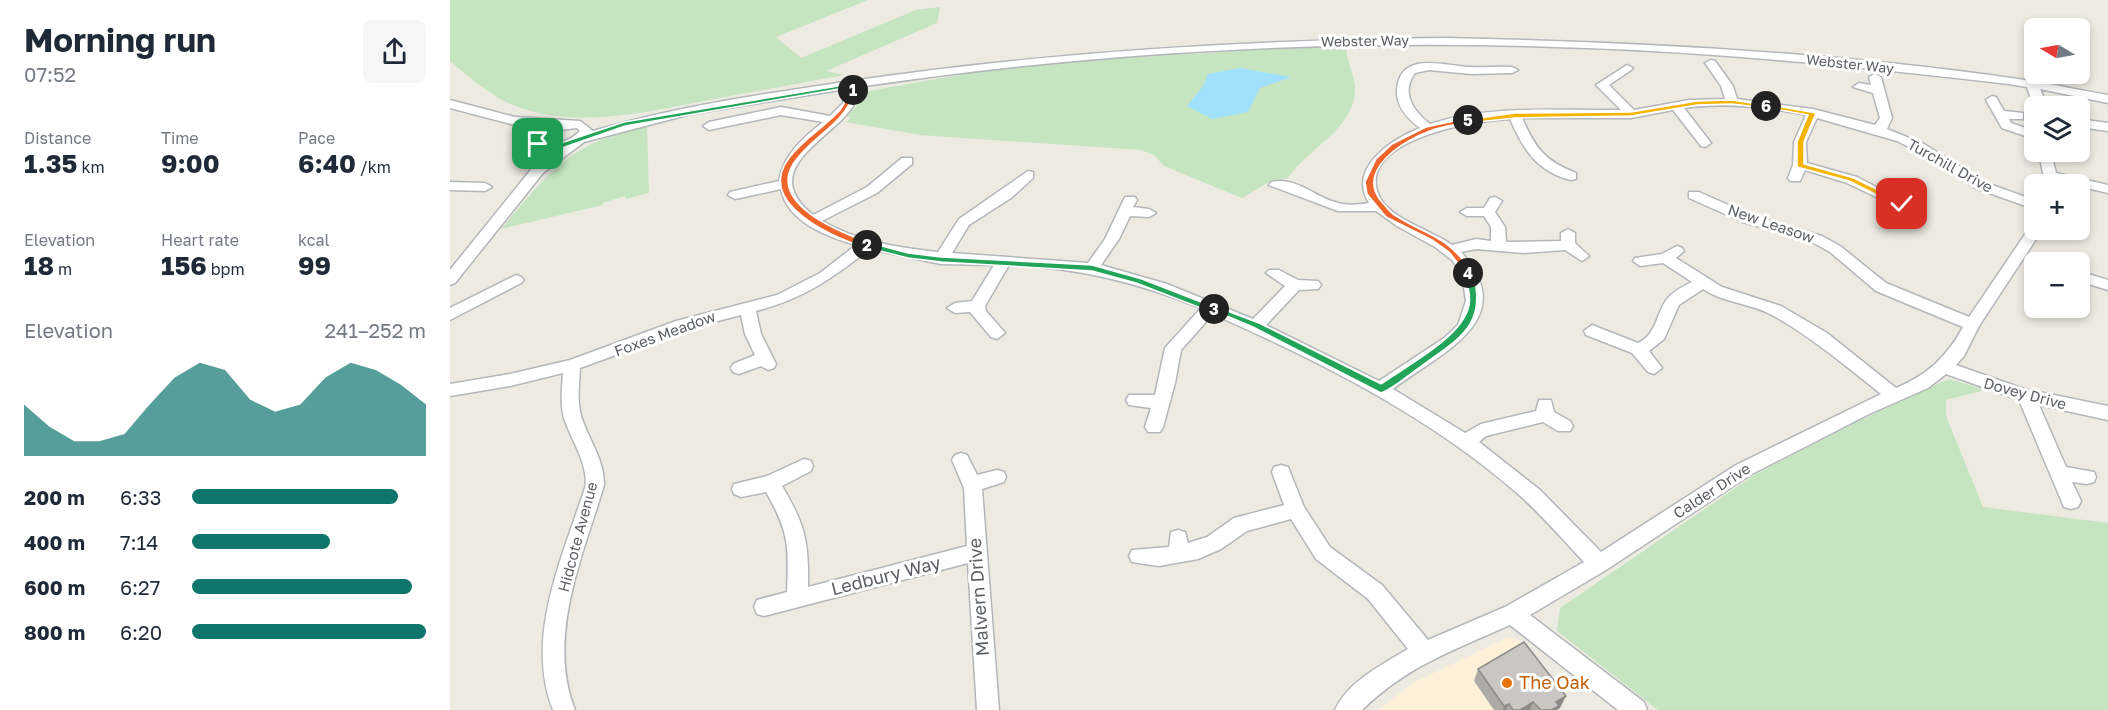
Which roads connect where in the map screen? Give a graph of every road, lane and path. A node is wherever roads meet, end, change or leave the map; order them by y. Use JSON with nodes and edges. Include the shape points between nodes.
{"nodes":[{"id":1,"x":1627,"y":68,"type":"dead end"},
{"id":2,"x":1600,"y":69,"type":"dead end"},
{"id":3,"x":1513,"y":70,"type":"dead end"},
{"id":4,"x":1729,"y":70,"type":"dead end"},
{"id":5,"x":1614,"y":75,"type":"junction"},
{"id":6,"x":1875,"y":77,"type":"dead end"},
{"id":7,"x":853,"y":85,"type":"junction"},
{"id":8,"x":1858,"y":87,"type":"dead end"},
{"id":9,"x":2033,"y":87,"type":"junction"},
{"id":10,"x":1879,"y":90,"type":"junction"},
{"id":11,"x":2037,"y":96,"type":"edge"},
{"id":12,"x":2108,"y":99,"type":"edge"},
{"id":13,"x":1992,"y":100,"type":"dead end"},
{"id":14,"x":1732,"y":102,"type":"junction"},
{"id":15,"x":450,"y":104,"type":"edge"},
{"id":16,"x":1676,"y":106,"type":"junction"},
{"id":17,"x":1813,"y":113,"type":"junction"},
{"id":18,"x":1631,"y":114,"type":"junction"},
{"id":19,"x":2000,"y":114,"type":"junction"},
{"id":20,"x":1515,"y":116,"type":"junction"},
{"id":21,"x":2019,"y":116,"type":"dead end"},
{"id":22,"x":833,"y":120,"type":"junction"},
{"id":23,"x":515,"y":121,"type":"junction"},
{"id":24,"x":571,"y":124,"type":"junction"},
{"id":25,"x":624,"y":124,"type":"junction"},
{"id":26,"x":2090,"y":125,"type":"edge"},
{"id":27,"x":709,"y":126,"type":"dead end"},
{"id":28,"x":2108,"y":127,"type":"edge"},
{"id":29,"x":1429,"y":129,"type":"junction"},
{"id":30,"x":1877,"y":130,"type":"junction"},
{"id":31,"x":2024,"y":132,"type":"edge"},
{"id":32,"x":1682,"y":137,"type":"dead end"},
{"id":33,"x":576,"y":140,"type":"junction"},
{"id":34,"x":538,"y":143,"type":"junction"},
{"id":35,"x":882,"y":166,"type":"dead end"},
{"id":36,"x":538,"y":170,"type":"junction"},
{"id":37,"x":1572,"y":176,"type":"dead end"},
{"id":38,"x":1007,"y":177,"type":"dead end"},
{"id":39,"x":1288,"y":181,"type":"dead end"},
{"id":40,"x":482,"y":182,"type":"dead end"},
{"id":41,"x":785,"y":184,"type":"junction"},
{"id":42,"x":450,"y":186,"type":"edge"},
{"id":43,"x":2090,"y":186,"type":"edge"},
{"id":44,"x":2108,"y":189,"type":"edge"},
{"id":45,"x":1691,"y":192,"type":"dead end"},
{"id":46,"x":735,"y":195,"type":"dead end"},
{"id":47,"x":2024,"y":201,"type":"edge"},
{"id":48,"x":1890,"y":202,"type":"dead end"},
{"id":49,"x":1379,"y":206,"type":"junction"},
{"id":50,"x":1467,"y":212,"type":"dead end"},
{"id":51,"x":1149,"y":213,"type":"dead end"},
{"id":52,"x":812,"y":221,"type":"junction"},
{"id":53,"x":2028,"y":240,"type":"edge"},
{"id":54,"x":866,"y":245,"type":"junction"},
{"id":55,"x":1498,"y":246,"type":"junction"},
{"id":56,"x":1452,"y":250,"type":"junction"},
{"id":57,"x":471,"y":254,"type":"junction"},
{"id":58,"x":450,"y":255,"type":"edge"},
{"id":59,"x":1582,"y":256,"type":"dead end"},
{"id":60,"x":941,"y":260,"type":"junction"},
{"id":61,"x":1004,"y":261,"type":"junction"},
{"id":62,"x":1640,"y":261,"type":"dead end"},
{"id":63,"x":1092,"y":268,"type":"junction"},
{"id":64,"x":1274,"y":273,"type":"dead end"},
{"id":65,"x":450,"y":280,"type":"edge"},
{"id":66,"x":520,"y":280,"type":"dead end"},
{"id":67,"x":1702,"y":283,"type":"junction"},
{"id":68,"x":1295,"y":285,"type":"junction"},
{"id":69,"x":1313,"y":285,"type":"dead end"},
{"id":70,"x":977,"y":306,"type":"junction"},
{"id":71,"x":747,"y":308,"type":"junction"},
{"id":72,"x":955,"y":308,"type":"dead end"},
{"id":73,"x":1210,"y":308,"type":"junction"},
{"id":74,"x":450,"y":315,"type":"edge"},
{"id":75,"x":1256,"y":325,"type":"junction"},
{"id":76,"x":1972,"y":325,"type":"junction"},
{"id":77,"x":1592,"y":331,"type":"dead end"},
{"id":78,"x":997,"y":333,"type":"dead end"},
{"id":79,"x":1638,"y":349,"type":"junction"},
{"id":80,"x":572,"y":365,"type":"junction"},
{"id":81,"x":1944,"y":367,"type":"junction"},
{"id":82,"x":739,"y":368,"type":"dead end"},
{"id":83,"x":1654,"y":368,"type":"dead end"},
{"id":84,"x":1381,"y":389,"type":"junction"},
{"id":85,"x":450,"y":390,"type":"edge"},
{"id":86,"x":1894,"y":396,"type":"junction"},
{"id":87,"x":2027,"y":398,"type":"junction"},
{"id":88,"x":1135,"y":400,"type":"dead end"},
{"id":89,"x":1161,"y":402,"type":"junction"},
{"id":90,"x":2108,"y":413,"type":"edge"},
{"id":91,"x":1564,"y":426,"type":"dead end"},
{"id":92,"x":1154,"y":427,"type":"dead end"},
{"id":93,"x":1466,"y":442,"type":"junction"},
{"id":94,"x":961,"y":460,"type":"dead end"},
{"id":95,"x":804,"y":466,"type":"dead end"},
{"id":96,"x":1281,"y":472,"type":"dead end"},
{"id":97,"x":2060,"y":473,"type":"junction"},
{"id":98,"x":998,"y":477,"type":"dead end"},
{"id":99,"x":2087,"y":477,"type":"dead end"},
{"id":100,"x":771,"y":483,"type":"junction"},
{"id":101,"x":972,"y":484,"type":"junction"},
{"id":102,"x":741,"y":489,"type":"dead end"},
{"id":103,"x":2071,"y":501,"type":"dead end"},
{"id":104,"x":1296,"y":510,"type":"junction"},
{"id":105,"x":975,"y":553,"type":"junction"},
{"id":106,"x":1139,"y":556,"type":"dead end"},
{"id":107,"x":1599,"y":564,"type":"junction"},
{"id":108,"x":796,"y":599,"type":"junction"},
{"id":109,"x":764,"y":607,"type":"dead end"},
{"id":110,"x":1512,"y":614,"type":"junction"},
{"id":111,"x":1424,"y":652,"type":"junction"},
{"id":112,"x":564,"y":710,"type":"edge"},
{"id":113,"x":988,"y":710,"type":"edge"},
{"id":114,"x":1346,"y":710,"type":"edge"},
{"id":115,"x":1636,"y":710,"type":"edge"}],
"edges":[{"from":1,"to":5,"type":"street"},
{"from":2,"to":5,"type":"street"},
{"from":3,"to":29,"type":"street","via":[[1427,66],[1412,70],[1403,78],[1405,108]]},
{"from":4,"to":14,"type":"street","via":[[1712,66],[1727,86]]},
{"from":5,"to":18,"type":"street","via":[[1603,88]]},
{"from":6,"to":10,"type":"street"},
{"from":7,"to":9,"type":"street","name":"Webster Way","via":[[1016,63],[1163,49],[1310,41],[1446,40],[1713,51]]},
{"from":7,"to":22,"type":"street","via":[[849,103]]},
{"from":7,"to":25,"type":"street","name":"Webster Way"},
{"from":8,"to":10,"type":"street"},
{"from":9,"to":11,"type":"street"},
{"from":9,"to":12,"type":"street","name":"Webster Way"},
{"from":10,"to":30,"type":"street","via":[[1886,118]]},
{"from":13,"to":19,"type":"street"},
{"from":14,"to":16,"type":"street","name":"Turchill Drive"},
{"from":14,"to":17,"type":"street","name":"Turchill Drive"},
{"from":15,"to":23,"type":"street","name":"Webster Way"},
{"from":16,"to":18,"type":"street","name":"Turchill Drive"},
{"from":16,"to":32,"type":"street","via":[[1701,140]]},
{"from":17,"to":30,"type":"street","name":"Turchill Drive"},
{"from":17,"to":48,"type":"street","via":[[1800,142],[1797,171],[1852,180]]},
{"from":18,"to":20,"type":"street","name":"Turchill Drive"},
{"from":19,"to":21,"type":"street"},
{"from":19,"to":31,"type":"street","via":[[2010,128]]},
{"from":20,"to":29,"type":"street","name":"Turchill Drive"},
{"from":20,"to":37,"type":"street","via":[[1535,157],[1544,165]]},
{"from":22,"to":27,"type":"street","via":[[781,111],[731,117]]},
{"from":22,"to":41,"type":"street","via":[[792,159]]},
{"from":23,"to":24,"type":"street","name":"Webster Way"},
{"from":23,"to":34,"type":"street"},
{"from":24,"to":25,"type":"street","name":"Webster Way"},
{"from":24,"to":33,"type":"street","via":[[584,126],[586,131]]},
{"from":24,"to":34,"type":"street","via":[[546,132]]},
{"from":25,"to":33,"type":"street","name":"Webster Way"},
{"from":26,"to":28,"type":"street"},
{"from":29,"to":49,"type":"street","name":"Turchill Drive","via":[[1395,145],[1373,170],[1371,194]]},
{"from":30,"to":47,"type":"street","name":"Turchill Drive","via":[[1925,150],[1976,183]]},
{"from":33,"to":34,"type":"street","via":[[554,147]]},
{"from":33,"to":36,"type":"street"},
{"from":34,"to":36,"type":"street"},
{"from":35,"to":52,"type":"street","via":[[902,165],[872,190]]},
{"from":36,"to":57,"type":"street"},
{"from":38,"to":60,"type":"street","via":[[1025,178],[964,222]]},
{"from":39,"to":49,"type":"street","via":[[1335,207]]},
{"from":40,"to":42,"type":"street","via":[[467,187]]},
{"from":41,"to":46,"type":"street"},
{"from":41,"to":52,"type":"street","via":[[790,199]]},
{"from":43,"to":44,"type":"street"},
{"from":45,"to":76,"type":"street","name":"New Leasow","via":[[1748,219],[1824,242],[1881,287]]},
{"from":49,"to":56,"type":"street"},
{"from":50,"to":55,"type":"street","via":[[1491,206],[1500,229]]},
{"from":51,"to":63,"type":"street","via":[[1128,206]]},
{"from":52,"to":54,"type":"street"},
{"from":53,"to":76,"type":"street","name":"Calder Drive"},
{"from":54,"to":60,"type":"street"},
{"from":54,"to":71,"type":"street","name":"Foxes Meadow","via":[[802,290]]},
{"from":55,"to":56,"type":"street","via":[[1476,244]]},
{"from":55,"to":59,"type":"street","via":[[1568,239]]},
{"from":56,"to":84,"type":"street","via":[[1471,279],[1474,306],[1469,320],[1447,344]]},
{"from":57,"to":58,"type":"street"},
{"from":57,"to":65,"type":"street"},
{"from":60,"to":61,"type":"street"},
{"from":61,"to":63,"type":"street"},
{"from":61,"to":70,"type":"street"},
{"from":62,"to":67,"type":"street","via":[[1672,254]]},
{"from":63,"to":73,"type":"street"},
{"from":64,"to":68,"type":"street"},
{"from":66,"to":74,"type":"street"},
{"from":67,"to":79,"type":"street","via":[[1672,303],[1658,339]]},
{"from":67,"to":86,"type":"street","via":[[1775,310],[1821,337]]},
{"from":68,"to":69,"type":"street"},
{"from":68,"to":75,"type":"street"},
{"from":70,"to":72,"type":"street"},
{"from":70,"to":78,"type":"street","via":[[978,313]]},
{"from":71,"to":80,"type":"street","name":"Foxes Meadow","via":[[682,325]]},
{"from":71,"to":82,"type":"street","via":[[748,321],[765,361]]},
{"from":73,"to":75,"type":"street"},
{"from":73,"to":89,"type":"street","via":[[1173,348]]},
{"from":75,"to":84,"type":"street"},
{"from":76,"to":81,"type":"street","name":"Calder Drive","via":[[1958,352]]},
{"from":77,"to":79,"type":"street"},
{"from":79,"to":83,"type":"street"},
{"from":80,"to":85,"type":"street","name":"Foxes Meadow"},
{"from":80,"to":112,"type":"street","name":"Hidcote Avenue","via":[[570,406],[575,426],[587,446],[595,485],[551,640],[551,671]]},
{"from":81,"to":86,"type":"street","name":"Calder Drive","via":[[1922,384]]},
{"from":81,"to":87,"type":"street","name":"Dovey Drive"},
{"from":84,"to":93,"type":"street"},
{"from":86,"to":107,"type":"street","name":"Calder Drive","via":[[1743,470]]},
{"from":87,"to":90,"type":"street","name":"Dovey Drive"},
{"from":87,"to":97,"type":"street"},
{"from":88,"to":89,"type":"street"},
{"from":89,"to":92,"type":"street"},
{"from":91,"to":93,"type":"street","via":[[1545,410],[1481,431]]},
{"from":93,"to":107,"type":"street","via":[[1524,487]]},
{"from":94,"to":101,"type":"street","name":"Malvern Drive"},
{"from":95,"to":100,"type":"street"},
{"from":96,"to":104,"type":"street"},
{"from":97,"to":99,"type":"street"},
{"from":97,"to":103,"type":"street"},
{"from":98,"to":101,"type":"street"},
{"from":100,"to":102,"type":"street"},
{"from":100,"to":108,"type":"street","via":[[792,519],[799,554]]},
{"from":101,"to":105,"type":"street","name":"Malvern Drive"},
{"from":104,"to":106,"type":"street","via":[[1241,524],[1214,543]]},
{"from":104,"to":111,"type":"street","via":[[1323,553],[1375,592]]},
{"from":105,"to":108,"type":"street","name":"Ledbury Way"},
{"from":105,"to":113,"type":"street","name":"Malvern Drive"},
{"from":107,"to":110,"type":"street","name":"Calder Drive"},
{"from":108,"to":109,"type":"street","name":"Ledbury Way"},
{"from":110,"to":111,"type":"street","name":"Calder Drive"},
{"from":110,"to":115,"type":"street"},
{"from":111,"to":114,"type":"street","name":"Calder Drive","via":[[1379,678]]}]}
